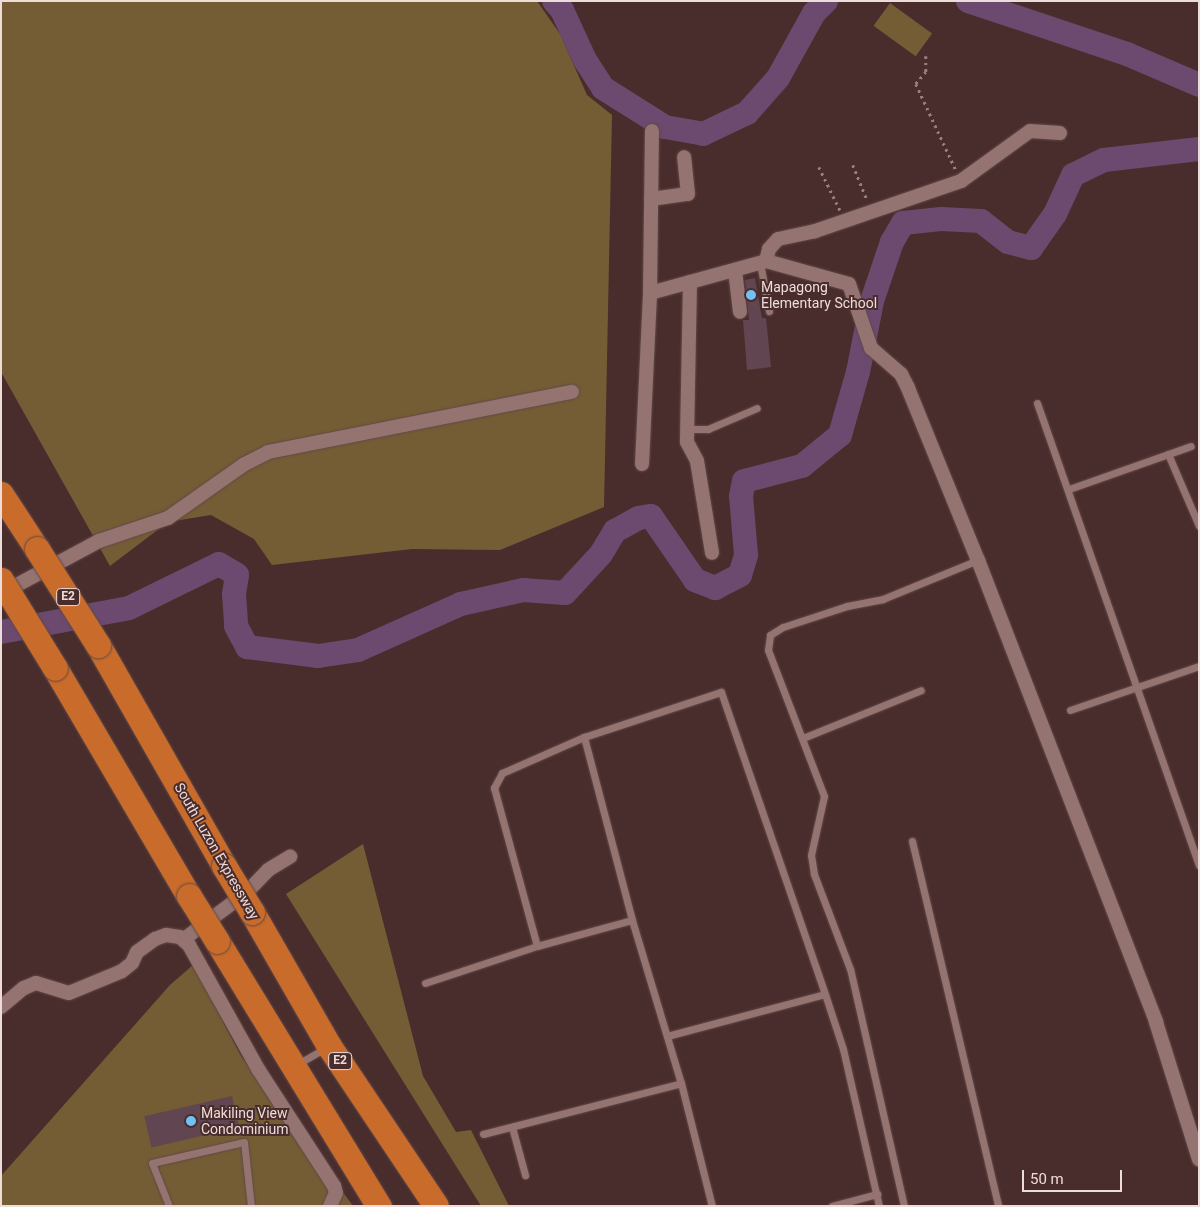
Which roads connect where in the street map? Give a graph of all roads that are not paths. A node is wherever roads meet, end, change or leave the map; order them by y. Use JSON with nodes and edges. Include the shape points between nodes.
{"nodes":[{"id":1,"x":652,"y":131,"type":"dead end"},
{"id":2,"x":1060,"y":133,"type":"dead end"},
{"id":3,"x":684,"y":157,"type":"dead end"},
{"id":4,"x":651,"y":200,"type":"junction"},
{"id":5,"x":763,"y":262,"type":"junction"},
{"id":6,"x":735,"y":270,"type":"junction"},
{"id":7,"x":690,"y":282,"type":"junction"},
{"id":8,"x":650,"y":293,"type":"junction"},
{"id":9,"x":769,"y":311,"type":"dead end"},
{"id":10,"x":740,"y":312,"type":"dead end"},
{"id":11,"x":572,"y":392,"type":"dead end"},
{"id":12,"x":1037,"y":403,"type":"dead end"},
{"id":13,"x":757,"y":408,"type":"dead end"},
{"id":14,"x":687,"y":429,"type":"junction"},
{"id":15,"x":1191,"y":446,"type":"dead end"},
{"id":16,"x":1168,"y":454,"type":"junction"},
{"id":17,"x":642,"y":464,"type":"dead end"},
{"id":18,"x":1069,"y":488,"type":"junction"},
{"id":19,"x":1,"y":494,"type":"edge"},
{"id":20,"x":1199,"y":526,"type":"edge"},
{"id":21,"x":712,"y":553,"type":"dead end"},
{"id":22,"x":978,"y":560,"type":"junction"},
{"id":23,"x":1,"y":580,"type":"edge"},
{"id":24,"x":1,"y":594,"type":"edge"},
{"id":25,"x":1199,"y":666,"type":"edge"},
{"id":26,"x":1138,"y":688,"type":"junction"},
{"id":27,"x":921,"y":690,"type":"dead end"},
{"id":28,"x":1070,"y":710,"type":"dead end"},
{"id":29,"x":584,"y":737,"type":"junction"},
{"id":30,"x":803,"y":738,"type":"junction"},
{"id":31,"x":912,"y":842,"type":"dead end"},
{"id":32,"x":290,"y":857,"type":"dead end"},
{"id":33,"x":1199,"y":865,"type":"edge"},
{"id":34,"x":632,"y":920,"type":"junction"},
{"id":35,"x":184,"y":939,"type":"junction"},
{"id":36,"x":536,"y":946,"type":"junction"},
{"id":37,"x":424,"y":983,"type":"dead end"},
{"id":38,"x":825,"y":994,"type":"junction"},
{"id":39,"x":1,"y":1007,"type":"edge"},
{"id":40,"x":667,"y":1036,"type":"junction"},
{"id":41,"x":329,"y":1046,"type":"junction"},
{"id":42,"x":294,"y":1066,"type":"junction"},
{"id":43,"x":681,"y":1083,"type":"junction"},
{"id":44,"x":512,"y":1126,"type":"junction"},
{"id":45,"x":483,"y":1134,"type":"dead end"},
{"id":46,"x":1199,"y":1159,"type":"edge"},
{"id":47,"x":525,"y":1176,"type":"dead end"},
{"id":48,"x":877,"y":1194,"type":"junction"},
{"id":49,"x":169,"y":1206,"type":"edge"},
{"id":50,"x":251,"y":1206,"type":"edge"},
{"id":51,"x":330,"y":1206,"type":"edge"},
{"id":52,"x":379,"y":1206,"type":"edge"},
{"id":53,"x":436,"y":1206,"type":"edge"},
{"id":54,"x":712,"y":1206,"type":"edge"},
{"id":55,"x":832,"y":1206,"type":"edge"},
{"id":56,"x":879,"y":1206,"type":"edge"},
{"id":57,"x":904,"y":1206,"type":"edge"},
{"id":58,"x":998,"y":1206,"type":"edge"}],
"edges":[{"from":1,"to":4,"type":"street"},
{"from":2,"to":5,"type":"street","via":[[1030,131],[961,181],[844,221],[778,239]]},
{"from":3,"to":4,"type":"street","via":[[688,194]]},
{"from":4,"to":8,"type":"street"},
{"from":5,"to":6,"type":"street"},
{"from":5,"to":9,"type":"lane"},
{"from":5,"to":22,"type":"street","via":[[849,284],[872,348],[901,374]]},
{"from":6,"to":7,"type":"street"},
{"from":6,"to":10,"type":"street"},
{"from":7,"to":8,"type":"street"},
{"from":7,"to":14,"type":"street"},
{"from":8,"to":17,"type":"street"},
{"from":11,"to":24,"type":"street","via":[[268,452],[243,465],[168,518],[99,541]]},
{"from":12,"to":18,"type":"lane"},
{"from":13,"to":14,"type":"lane","via":[[708,429]]},
{"from":14,"to":21,"type":"street","via":[[687,442],[696,461]]},
{"from":15,"to":16,"type":"lane"},
{"from":16,"to":18,"type":"lane"},
{"from":16,"to":20,"type":"lane"},
{"from":18,"to":26,"type":"lane"},
{"from":19,"to":41,"type":"highway","name":"South Luzon Expressway","number":"E2","bridge":true,"via":[[98,645]]},
{"from":22,"to":30,"type":"lane","via":[[883,599],[847,606],[783,627],[770,635],[768,650]]},
{"from":22,"to":46,"type":"street","via":[[1156,1022]]},
{"from":23,"to":42,"type":"highway","bridge":true},
{"from":25,"to":26,"type":"lane"},
{"from":26,"to":28,"type":"lane"},
{"from":26,"to":33,"type":"lane"},
{"from":27,"to":30,"type":"lane"},
{"from":29,"to":34,"type":"lane"},
{"from":29,"to":36,"type":"lane","via":[[502,773],[494,788]]},
{"from":29,"to":38,"type":"lane","via":[[721,692]]},
{"from":30,"to":57,"type":"lane","via":[[824,796],[811,856],[814,874],[850,969]]},
{"from":31,"to":58,"type":"lane"},
{"from":32,"to":35,"type":"street","via":[[268,870],[247,892]]},
{"from":34,"to":36,"type":"lane"},
{"from":34,"to":40,"type":"lane"},
{"from":35,"to":39,"type":"street","via":[[172,935],[159,937],[137,952],[132,963],[122,971],[69,993],[39,984],[29,986]]},
{"from":35,"to":51,"type":"street","via":[[258,1069],[335,1188]]},
{"from":36,"to":37,"type":"lane"},
{"from":38,"to":40,"type":"lane"},
{"from":38,"to":48,"type":"lane","via":[[843,1049]]},
{"from":40,"to":43,"type":"lane"},
{"from":41,"to":42,"type":"lane"},
{"from":41,"to":53,"type":"highway","name":"South Luzon Expressway","number":"E2"},
{"from":42,"to":52,"type":"highway"},
{"from":43,"to":44,"type":"lane"},
{"from":43,"to":54,"type":"lane"},
{"from":44,"to":45,"type":"lane"},
{"from":44,"to":47,"type":"lane"},
{"from":48,"to":55,"type":"lane"},
{"from":48,"to":56,"type":"lane"},
{"from":49,"to":50,"type":"lane","via":[[152,1163],[244,1142]]}]}
